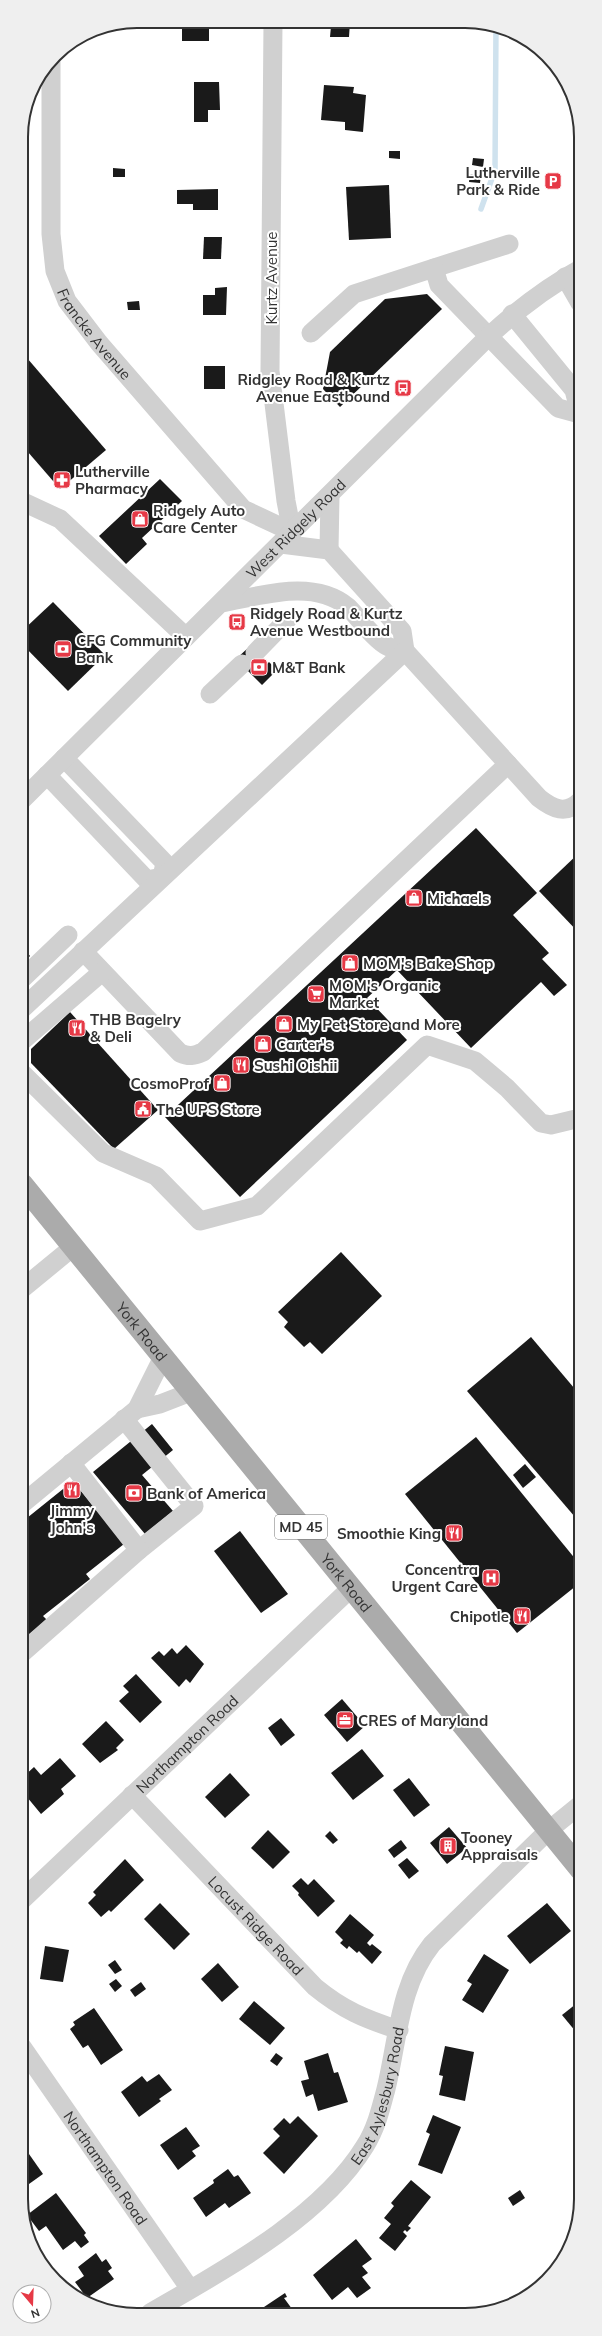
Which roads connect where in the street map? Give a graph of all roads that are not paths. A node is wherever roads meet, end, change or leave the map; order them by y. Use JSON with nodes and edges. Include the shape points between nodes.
{"nodes":[{"id":1,"x":273,"y":28,"type":"edge"},
{"id":2,"x":51,"y":71,"type":"edge"},
{"id":3,"x":509,"y":244,"type":"dead end"},
{"id":4,"x":434,"y":268,"type":"junction"},
{"id":5,"x":573,"y":273,"type":"edge"},
{"id":6,"x":512,"y":314,"type":"junction"},
{"id":7,"x":311,"y":332,"type":"dead end"},
{"id":8,"x":488,"y":337,"type":"junction"},
{"id":9,"x":574,"y":390,"type":"edge"},
{"id":10,"x":574,"y":412,"type":"edge"},
{"id":11,"x":330,"y":496,"type":"junction"},
{"id":12,"x":28,"y":504,"type":"edge"},
{"id":13,"x":287,"y":538,"type":"junction"},
{"id":14,"x":329,"y":550,"type":"junction"},
{"id":15,"x":221,"y":603,"type":"junction"},
{"id":16,"x":287,"y":620,"type":"dead end"},
{"id":17,"x":186,"y":637,"type":"junction"},
{"id":18,"x":404,"y":651,"type":"junction"},
{"id":19,"x":210,"y":694,"type":"dead end"},
{"id":20,"x":64,"y":758,"type":"junction"},
{"id":21,"x":508,"y":764,"type":"junction"},
{"id":22,"x":47,"y":776,"type":"junction"},
{"id":23,"x":28,"y":795,"type":"edge"},
{"id":24,"x":574,"y":805,"type":"edge"},
{"id":25,"x":162,"y":877,"type":"junction"},
{"id":26,"x":68,"y":935,"type":"dead end"},
{"id":27,"x":83,"y":951,"type":"junction"},
{"id":28,"x":102,"y":972,"type":"junction"},
{"id":29,"x":28,"y":973,"type":"edge"},
{"id":30,"x":28,"y":1003,"type":"edge"},
{"id":31,"x":28,"y":1036,"type":"edge"},
{"id":32,"x":28,"y":1079,"type":"edge"},
{"id":33,"x":574,"y":1119,"type":"edge"},
{"id":34,"x":28,"y":1197,"type":"edge"},
{"id":35,"x":73,"y":1247,"type":"junction"},
{"id":36,"x":28,"y":1284,"type":"edge"},
{"id":37,"x":163,"y":1357,"type":"junction"},
{"id":38,"x":191,"y":1392,"type":"junction"},
{"id":39,"x":130,"y":1414,"type":"junction"},
{"id":40,"x":71,"y":1463,"type":"junction"},
{"id":41,"x":28,"y":1499,"type":"edge"},
{"id":42,"x":139,"y":1550,"type":"junction"},
{"id":43,"x":351,"y":1588,"type":"junction"},
{"id":44,"x":28,"y":1647,"type":"edge"},
{"id":45,"x":132,"y":1794,"type":"junction"},
{"id":46,"x":574,"y":1810,"type":"edge"},
{"id":47,"x":549,"y":1830,"type":"junction"},
{"id":48,"x":574,"y":1861,"type":"edge"},
{"id":49,"x":28,"y":1894,"type":"edge"},
{"id":50,"x":399,"y":2030,"type":"junction"},
{"id":51,"x":28,"y":2056,"type":"edge"},
{"id":52,"x":190,"y":2289,"type":"junction"},
{"id":53,"x":158,"y":2308,"type":"edge"}],
"edges":[{"from":1,"to":13,"type":"street","name":"Kurtz Avenue","via":[[270,371],[286,501]]},
{"from":2,"to":13,"type":"street","name":"Francke Avenue","via":[[51,234],[55,271],[67,301],[99,343],[243,509]]},
{"from":3,"to":4,"type":"street"},
{"from":4,"to":7,"type":"street","via":[[354,294]]},
{"from":4,"to":8,"type":"street","via":[[439,285]]},
{"from":5,"to":6,"type":"street","name":"West Ridgely Road","via":[[544,289]]},
{"from":6,"to":8,"type":"street","name":"West Ridgely Road"},
{"from":6,"to":9,"type":"street"},
{"from":8,"to":10,"type":"street","via":[[558,408]]},
{"from":8,"to":11,"type":"street","name":"West Ridgely Road"},
{"from":11,"to":13,"type":"street","name":"West Ridgely Road"},
{"from":11,"to":14,"type":"street"},
{"from":12,"to":17,"type":"street","via":[[60,519]]},
{"from":13,"to":14,"type":"street","name":"Francke Avenue"},
{"from":13,"to":15,"type":"street","name":"West Ridgely Road"},
{"from":14,"to":18,"type":"street","via":[[402,631]]},
{"from":15,"to":17,"type":"street","name":"West Ridgely Road"},
{"from":15,"to":18,"type":"street","via":[[307,591],[326,595],[347,607],[386,646]]},
{"from":16,"to":19,"type":"street"},
{"from":17,"to":20,"type":"street","name":"West Ridgely Road"},
{"from":18,"to":21,"type":"street"},
{"from":18,"to":25,"type":"street"},
{"from":20,"to":22,"type":"street","name":"West Ridgely Road"},
{"from":20,"to":25,"type":"street","via":[[165,863]]},
{"from":21,"to":24,"type":"street","via":[[549,806],[559,810]]},
{"from":21,"to":28,"type":"street","via":[[203,1052],[188,1057],[180,1053]]},
{"from":22,"to":23,"type":"street","name":"West Ridgely Road"},
{"from":22,"to":25,"type":"street","via":[[147,880]]},
{"from":25,"to":27,"type":"street"},
{"from":26,"to":29,"type":"street"},
{"from":27,"to":28,"type":"street"},
{"from":27,"to":30,"type":"street"},
{"from":28,"to":31,"type":"street"},
{"from":32,"to":33,"type":"street","via":[[103,1153],[156,1176],[200,1221],[257,1206],[427,1045],[475,1061],[507,1088],[541,1123],[550,1124]]},
{"from":34,"to":35,"type":"main road","name":"York Road","number":"MD 45"},
{"from":35,"to":36,"type":"street"},
{"from":35,"to":37,"type":"main road","name":"York Road","number":"MD 45"},
{"from":37,"to":38,"type":"main road","name":"York Road","number":"MD 45"},
{"from":37,"to":39,"type":"street"},
{"from":38,"to":39,"type":"street"},
{"from":38,"to":43,"type":"main road","name":"York Road","number":"MD 45"},
{"from":39,"to":40,"type":"street"},
{"from":39,"to":42,"type":"street","via":[[194,1506]]},
{"from":40,"to":41,"type":"street"},
{"from":40,"to":42,"type":"street"},
{"from":42,"to":44,"type":"street"},
{"from":43,"to":45,"type":"street","name":"Northampton Road"},
{"from":43,"to":47,"type":"main road","name":"York Road","number":"MD 45"},
{"from":45,"to":49,"type":"street","name":"Northampton Road"},
{"from":45,"to":50,"type":"street","name":"Locust Ridge Road","via":[[315,1987],[336,2004],[362,2018]]},
{"from":46,"to":47,"type":"street","name":"East Aylesbury Road"},
{"from":47,"to":48,"type":"main road","name":"York Road","number":"MD 45"},
{"from":47,"to":50,"type":"street","name":"East Aylesbury Road","via":[[420,1958],[406,1994]]},
{"from":50,"to":52,"type":"street","name":"East Aylesbury Road","via":[[378,2117],[366,2145],[350,2168],[329,2192],[302,2214],[226,2269]]},
{"from":51,"to":52,"type":"street","name":"Northampton Road"},
{"from":52,"to":53,"type":"street","name":"East Aylesbury Road"}]}
